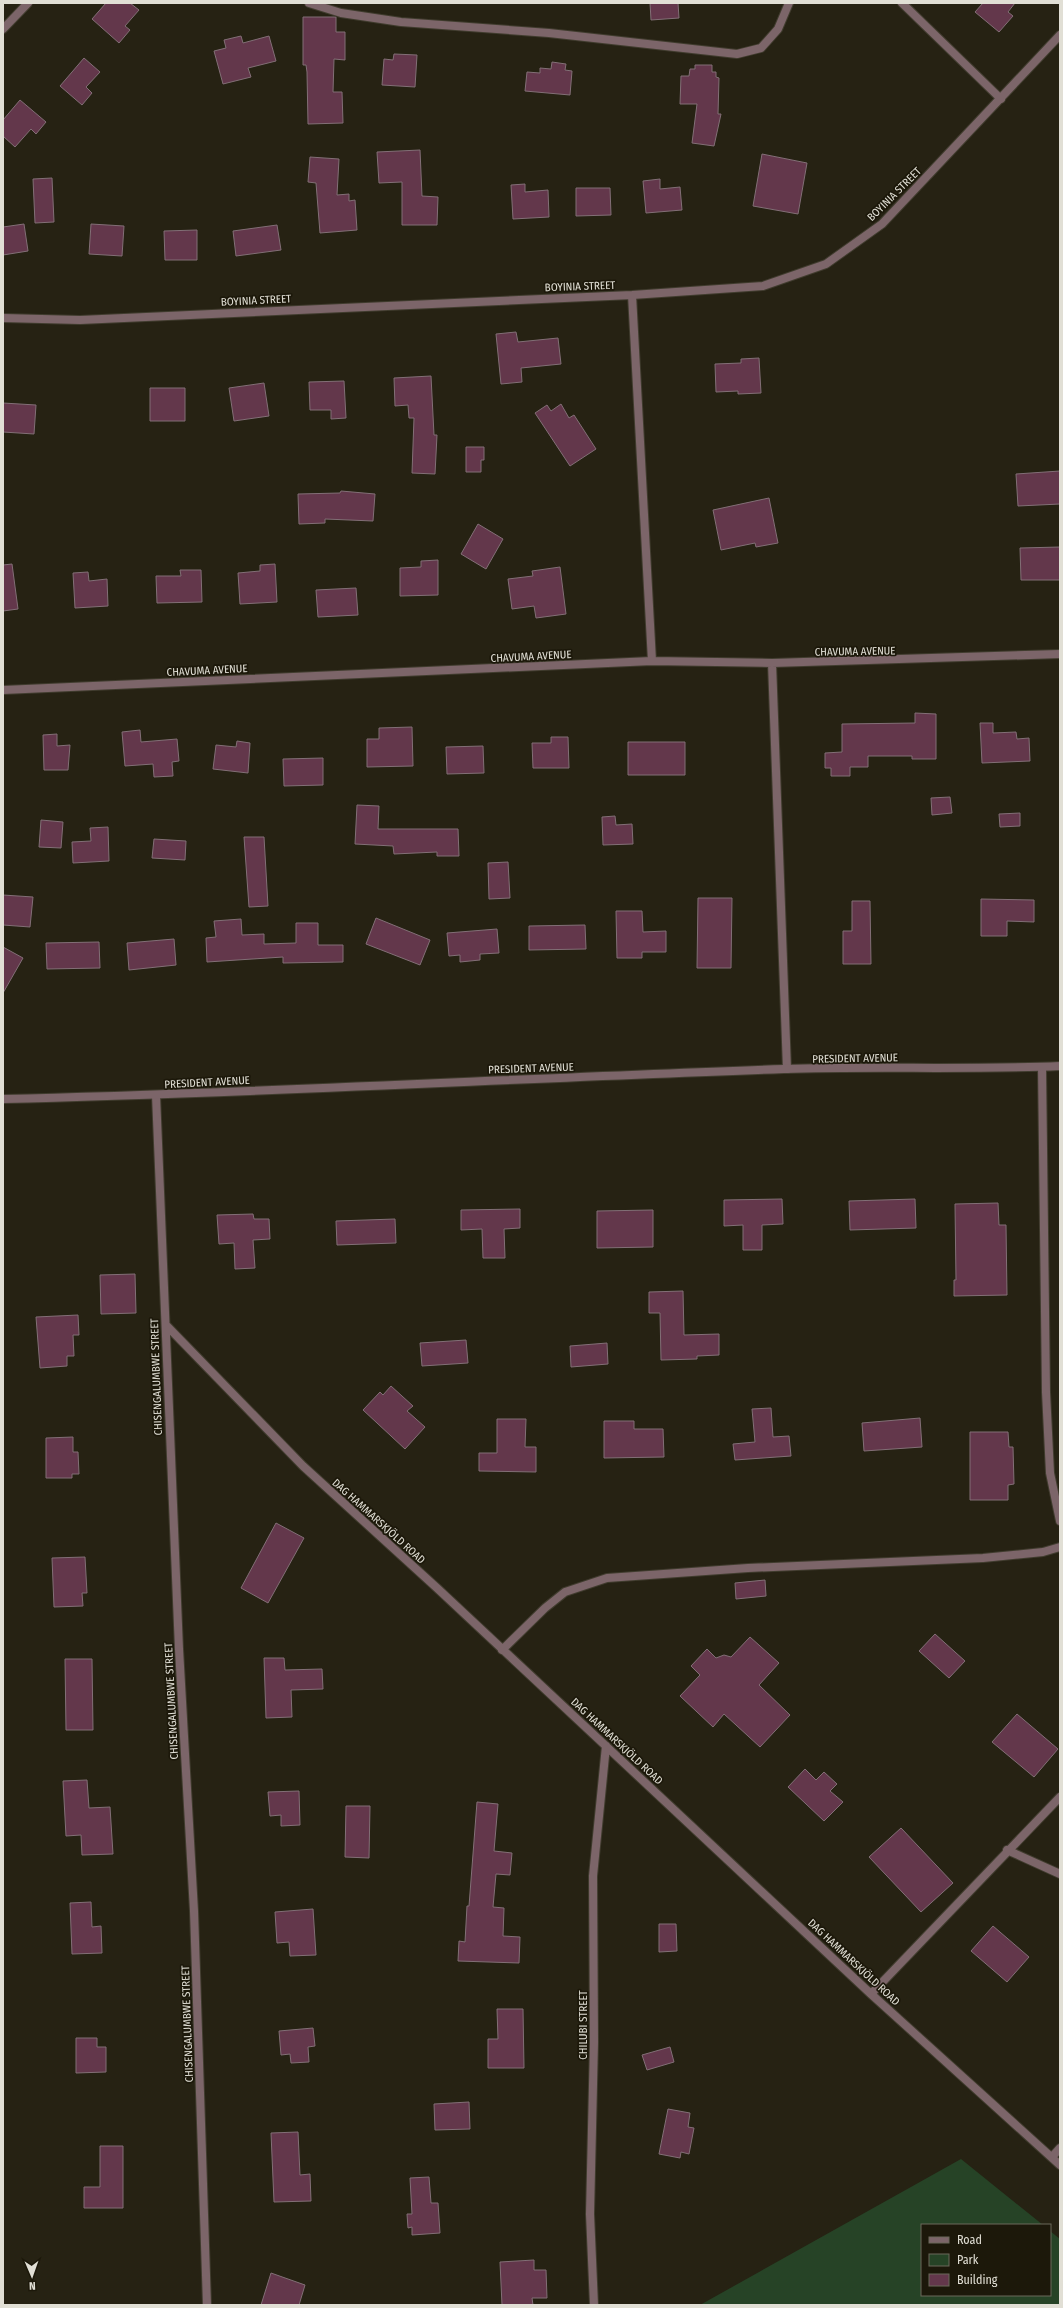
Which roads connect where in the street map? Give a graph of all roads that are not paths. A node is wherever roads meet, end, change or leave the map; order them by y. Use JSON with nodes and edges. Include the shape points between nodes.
{"nodes":[{"id":1,"x":28,"y":3,"type":"edge"},
{"id":2,"x":309,"y":3,"type":"edge"},
{"id":3,"x":789,"y":3,"type":"edge"},
{"id":4,"x":902,"y":3,"type":"edge"},
{"id":5,"x":3,"y":29,"type":"edge"},
{"id":6,"x":1060,"y":35,"type":"edge"},
{"id":7,"x":1001,"y":99,"type":"junction"},
{"id":8,"x":632,"y":295,"type":"junction"},
{"id":9,"x":3,"y":318,"type":"edge"},
{"id":10,"x":1060,"y":654,"type":"edge"},
{"id":11,"x":652,"y":661,"type":"junction"},
{"id":12,"x":772,"y":663,"type":"junction"},
{"id":13,"x":3,"y":690,"type":"edge"},
{"id":14,"x":1060,"y":1066,"type":"edge"},
{"id":15,"x":1042,"y":1067,"type":"junction"},
{"id":16,"x":787,"y":1069,"type":"junction"},
{"id":17,"x":156,"y":1095,"type":"junction"},
{"id":18,"x":3,"y":1099,"type":"edge"},
{"id":19,"x":166,"y":1325,"type":"junction"},
{"id":20,"x":1060,"y":1521,"type":"edge"},
{"id":21,"x":1060,"y":1546,"type":"edge"},
{"id":22,"x":502,"y":1650,"type":"junction"},
{"id":23,"x":606,"y":1746,"type":"junction"},
{"id":24,"x":1060,"y":1797,"type":"edge"},
{"id":25,"x":1007,"y":1850,"type":"junction"},
{"id":26,"x":1060,"y":1874,"type":"edge"},
{"id":27,"x":194,"y":1911,"type":"junction"},
{"id":28,"x":871,"y":1994,"type":"junction"},
{"id":29,"x":1060,"y":2148,"type":"edge"},
{"id":30,"x":1052,"y":2156,"type":"junction"},
{"id":31,"x":1060,"y":2165,"type":"edge"},
{"id":32,"x":207,"y":2305,"type":"edge"},
{"id":33,"x":594,"y":2305,"type":"edge"}],
"edges":[{"from":1,"to":5,"type":"street"},
{"from":2,"to":3,"type":"street","via":[[341,13],[401,22],[549,33],[737,54],[761,48],[778,29]]},
{"from":4,"to":7,"type":"street"},
{"from":6,"to":7,"type":"street","name":"BOYINIA STREET"},
{"from":7,"to":8,"type":"street","name":"BOYINIA STREET","via":[[882,224],[826,264],[763,286]]},
{"from":8,"to":9,"type":"street","name":"BOYINIA STREET","via":[[80,320]]},
{"from":8,"to":11,"type":"street"},
{"from":10,"to":12,"type":"street","name":"CHAVUMA AVENUE"},
{"from":11,"to":12,"type":"street","name":"CHAVUMA AVENUE"},
{"from":11,"to":13,"type":"street","name":"CHAVUMA AVENUE"},
{"from":12,"to":16,"type":"street"},
{"from":14,"to":15,"type":"street","name":"PRESIDENT AVENUE"},
{"from":15,"to":16,"type":"street","name":"PRESIDENT AVENUE"},
{"from":15,"to":20,"type":"street","via":[[1046,1392],[1050,1473]]},
{"from":16,"to":17,"type":"street","name":"PRESIDENT AVENUE"},
{"from":17,"to":18,"type":"street","name":"PRESIDENT AVENUE"},
{"from":17,"to":19,"type":"street"},
{"from":17,"to":27,"type":"street","name":"CHISENGALUMBWE STREET","via":[[179,1649]]},
{"from":19,"to":22,"type":"street","name":"DAG HAMMARSKJÖLD ROAD","via":[[303,1466]]},
{"from":19,"to":27,"type":"street"},
{"from":21,"to":22,"type":"street","via":[[1043,1552],[991,1557],[748,1568],[607,1578],[565,1592]]},
{"from":22,"to":23,"type":"street","name":"DAG HAMMARSKJÖLD ROAD"},
{"from":23,"to":28,"type":"street","name":"DAG HAMMARSKJÖLD ROAD"},
{"from":23,"to":33,"type":"street","name":"CHILUBI STREET","via":[[593,1876],[594,2042],[590,2214]]},
{"from":24,"to":25,"type":"street"},
{"from":25,"to":26,"type":"street"},
{"from":25,"to":28,"type":"street"},
{"from":27,"to":32,"type":"street","name":"CHISENGALUMBWE STREET"},
{"from":28,"to":30,"type":"street","name":"DAG HAMMARSKJÖLD ROAD"},
{"from":29,"to":30,"type":"street"},
{"from":30,"to":31,"type":"street","name":"DAG HAMMARSKJÖLD ROAD"}]}
